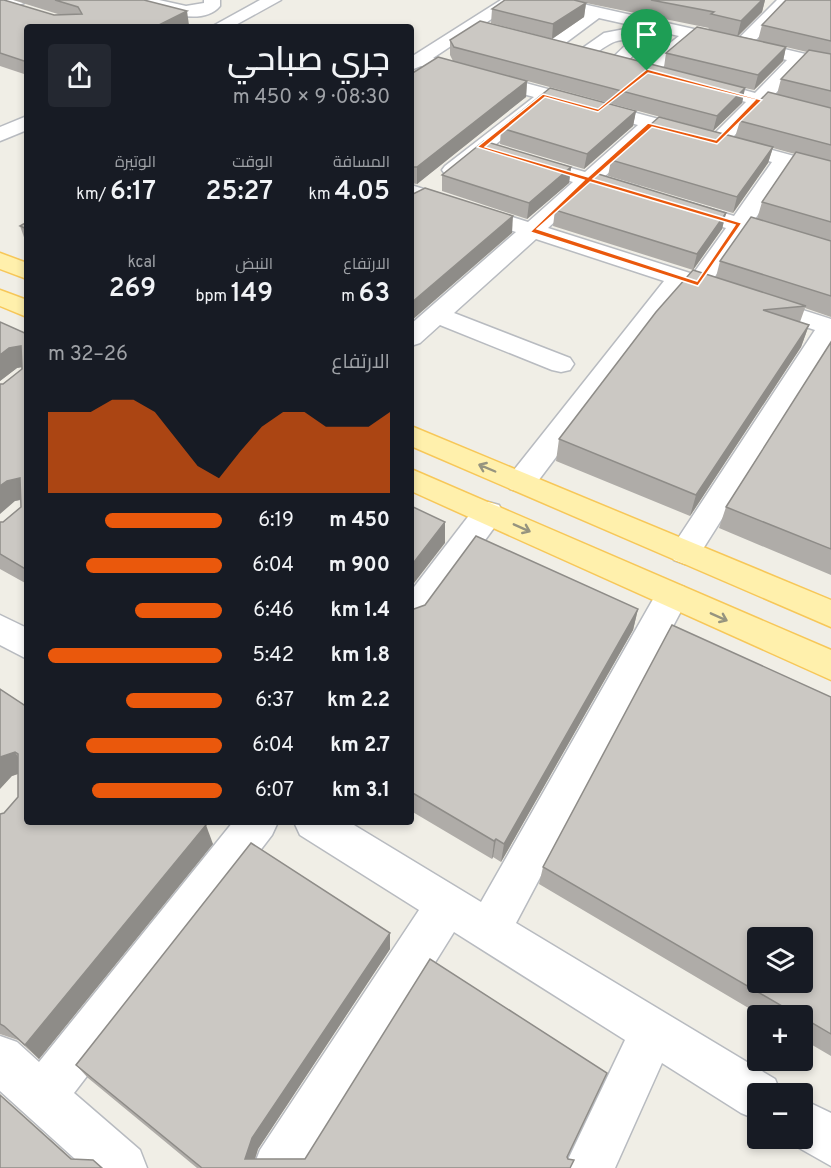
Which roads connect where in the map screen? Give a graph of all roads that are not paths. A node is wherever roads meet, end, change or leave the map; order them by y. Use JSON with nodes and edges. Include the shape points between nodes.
{"nodes":[{"id":1,"x":142,"y":0,"type":"edge"},
{"id":2,"x":212,"y":0,"type":"edge"},
{"id":3,"x":273,"y":0,"type":"edge"},
{"id":4,"x":512,"y":0,"type":"edge"},
{"id":5,"x":543,"y":0,"type":"edge"},
{"id":6,"x":758,"y":4,"type":"edge"},
{"id":7,"x":782,"y":4,"type":"edge"},
{"id":8,"x":596,"y":12,"type":"junction"},
{"id":9,"x":225,"y":24,"type":"edge"},
{"id":10,"x":472,"y":26,"type":"junction"},
{"id":11,"x":495,"y":32,"type":"edge"},
{"id":12,"x":692,"y":34,"type":"junction"},
{"id":13,"x":528,"y":40,"type":"edge"},
{"id":14,"x":742,"y":45,"type":"junction"},
{"id":15,"x":550,"y":46,"type":"junction"},
{"id":16,"x":583,"y":54,"type":"junction"},
{"id":17,"x":800,"y":58,"type":"junction"},
{"id":18,"x":415,"y":63,"type":"edge"},
{"id":19,"x":616,"y":63,"type":"junction"},
{"id":20,"x":831,"y":65,"type":"edge"},
{"id":21,"x":647,"y":71,"type":"junction"},
{"id":22,"x":544,"y":95,"type":"junction"},
{"id":23,"x":759,"y":100,"type":"junction"},
{"id":24,"x":598,"y":111,"type":"junction"},
{"id":25,"x":831,"y":118,"type":"edge"},
{"id":26,"x":24,"y":123,"type":"edge"},
{"id":27,"x":651,"y":124,"type":"junction"},
{"id":28,"x":0,"y":135,"type":"edge"},
{"id":29,"x":717,"y":142,"type":"junction"},
{"id":30,"x":480,"y":147,"type":"junction"},
{"id":31,"x":784,"y":160,"type":"junction"},
{"id":32,"x":831,"y":172,"type":"edge"},
{"id":33,"x":589,"y":180,"type":"junction"},
{"id":34,"x":414,"y":196,"type":"edge"},
{"id":35,"x":739,"y":225,"type":"junction"},
{"id":36,"x":532,"y":230,"type":"junction"},
{"id":37,"x":831,"y":252,"type":"edge"},
{"id":38,"x":0,"y":260,"type":"edge"},
{"id":39,"x":24,"y":271,"type":"edge"},
{"id":40,"x":689,"y":281,"type":"junction"},
{"id":41,"x":0,"y":297,"type":"edge"},
{"id":42,"x":24,"y":308,"type":"edge"},
{"id":43,"x":437,"y":315,"type":"junction"},
{"id":44,"x":831,"y":327,"type":"edge"},
{"id":45,"x":414,"y":335,"type":"edge"},
{"id":46,"x":561,"y":364,"type":"dead end"},
{"id":47,"x":414,"y":436,"type":"edge"},
{"id":48,"x":414,"y":480,"type":"edge"},
{"id":49,"x":521,"y":482,"type":"junction"},
{"id":50,"x":488,"y":513,"type":"junction"},
{"id":51,"x":675,"y":548,"type":"junction"},
{"id":52,"x":672,"y":596,"type":"junction"},
{"id":53,"x":414,"y":612,"type":"edge"},
{"id":54,"x":831,"y":614,"type":"edge"},
{"id":55,"x":0,"y":628,"type":"edge"},
{"id":56,"x":24,"y":643,"type":"edge"},
{"id":57,"x":831,"y":666,"type":"edge"},
{"id":58,"x":256,"y":825,"type":"edge"},
{"id":59,"x":319,"y":825,"type":"edge"},
{"id":60,"x":447,"y":904,"type":"junction"},
{"id":61,"x":489,"y":930,"type":"junction"},
{"id":62,"x":653,"y":1031,"type":"junction"},
{"id":63,"x":0,"y":1059,"type":"edge"},
{"id":64,"x":747,"y":1089,"type":"edge"},
{"id":65,"x":42,"y":1096,"type":"junction"},
{"id":66,"x":813,"y":1130,"type":"edge"},
{"id":67,"x":831,"y":1141,"type":"edge"},
{"id":68,"x":122,"y":1168,"type":"edge"},
{"id":69,"x":278,"y":1168,"type":"edge"},
{"id":70,"x":589,"y":1168,"type":"edge"}],
"edges":[{"from":1,"to":2,"type":"street","via":[[189,12],[212,6]]},
{"from":3,"to":9,"type":"street"},
{"from":4,"to":10,"type":"street"},
{"from":5,"to":8,"type":"street"},
{"from":6,"to":7,"type":"street"},
{"from":7,"to":14,"type":"street"},
{"from":8,"to":12,"type":"street"},
{"from":8,"to":15,"type":"street"},
{"from":10,"to":11,"type":"street"},
{"from":10,"to":18,"type":"street"},
{"from":12,"to":14,"type":"street"},
{"from":12,"to":21,"type":"street"},
{"from":13,"to":15,"type":"street"},
{"from":14,"to":17,"type":"street"},
{"from":15,"to":16,"type":"street"},
{"from":16,"to":19,"type":"street"},
{"from":16,"to":19,"type":"street","via":[[615,34],[640,39]]},
{"from":17,"to":20,"type":"street"},
{"from":17,"to":23,"type":"street"},
{"from":18,"to":22,"type":"street"},
{"from":19,"to":21,"type":"street"},
{"from":21,"to":23,"type":"street"},
{"from":21,"to":24,"type":"street"},
{"from":22,"to":24,"type":"street"},
{"from":22,"to":30,"type":"street"},
{"from":23,"to":25,"type":"street"},
{"from":23,"to":29,"type":"street"},
{"from":24,"to":27,"type":"street"},
{"from":26,"to":28,"type":"street"},
{"from":27,"to":29,"type":"street"},
{"from":27,"to":33,"type":"street"},
{"from":29,"to":31,"type":"street"},
{"from":30,"to":33,"type":"street"},
{"from":30,"to":34,"type":"street"},
{"from":31,"to":32,"type":"street"},
{"from":31,"to":35,"type":"street"},
{"from":33,"to":35,"type":"street"},
{"from":33,"to":36,"type":"street"},
{"from":34,"to":36,"type":"street"},
{"from":35,"to":37,"type":"street"},
{"from":35,"to":40,"type":"street"},
{"from":36,"to":40,"type":"street"},
{"from":36,"to":43,"type":"street"},
{"from":38,"to":39,"type":"main road"},
{"from":40,"to":44,"type":"street"},
{"from":40,"to":49,"type":"street"},
{"from":41,"to":42,"type":"main road"},
{"from":43,"to":45,"type":"street"},
{"from":43,"to":46,"type":"street"},
{"from":44,"to":51,"type":"street"},
{"from":49,"to":47,"type":"main road","one_way":true},
{"from":48,"to":50,"type":"main road"},
{"from":49,"to":51,"type":"main road"},
{"from":50,"to":51,"type":"main road","via":[[500,503],[519,501],[605,538]]},
{"from":50,"to":52,"type":"main road","one_way":true},
{"from":50,"to":53,"type":"street"},
{"from":51,"to":54,"type":"main road"},
{"from":52,"to":57,"type":"main road","one_way":true},
{"from":52,"to":61,"type":"street"},
{"from":55,"to":56,"type":"street"},
{"from":58,"to":65,"type":"street"},
{"from":59,"to":60,"type":"street"},
{"from":60,"to":61,"type":"street"},
{"from":60,"to":69,"type":"street"},
{"from":61,"to":62,"type":"street"},
{"from":62,"to":64,"type":"street"},
{"from":62,"to":70,"type":"street"},
{"from":63,"to":65,"type":"street"},
{"from":65,"to":68,"type":"street"},
{"from":66,"to":67,"type":"street"}]}
